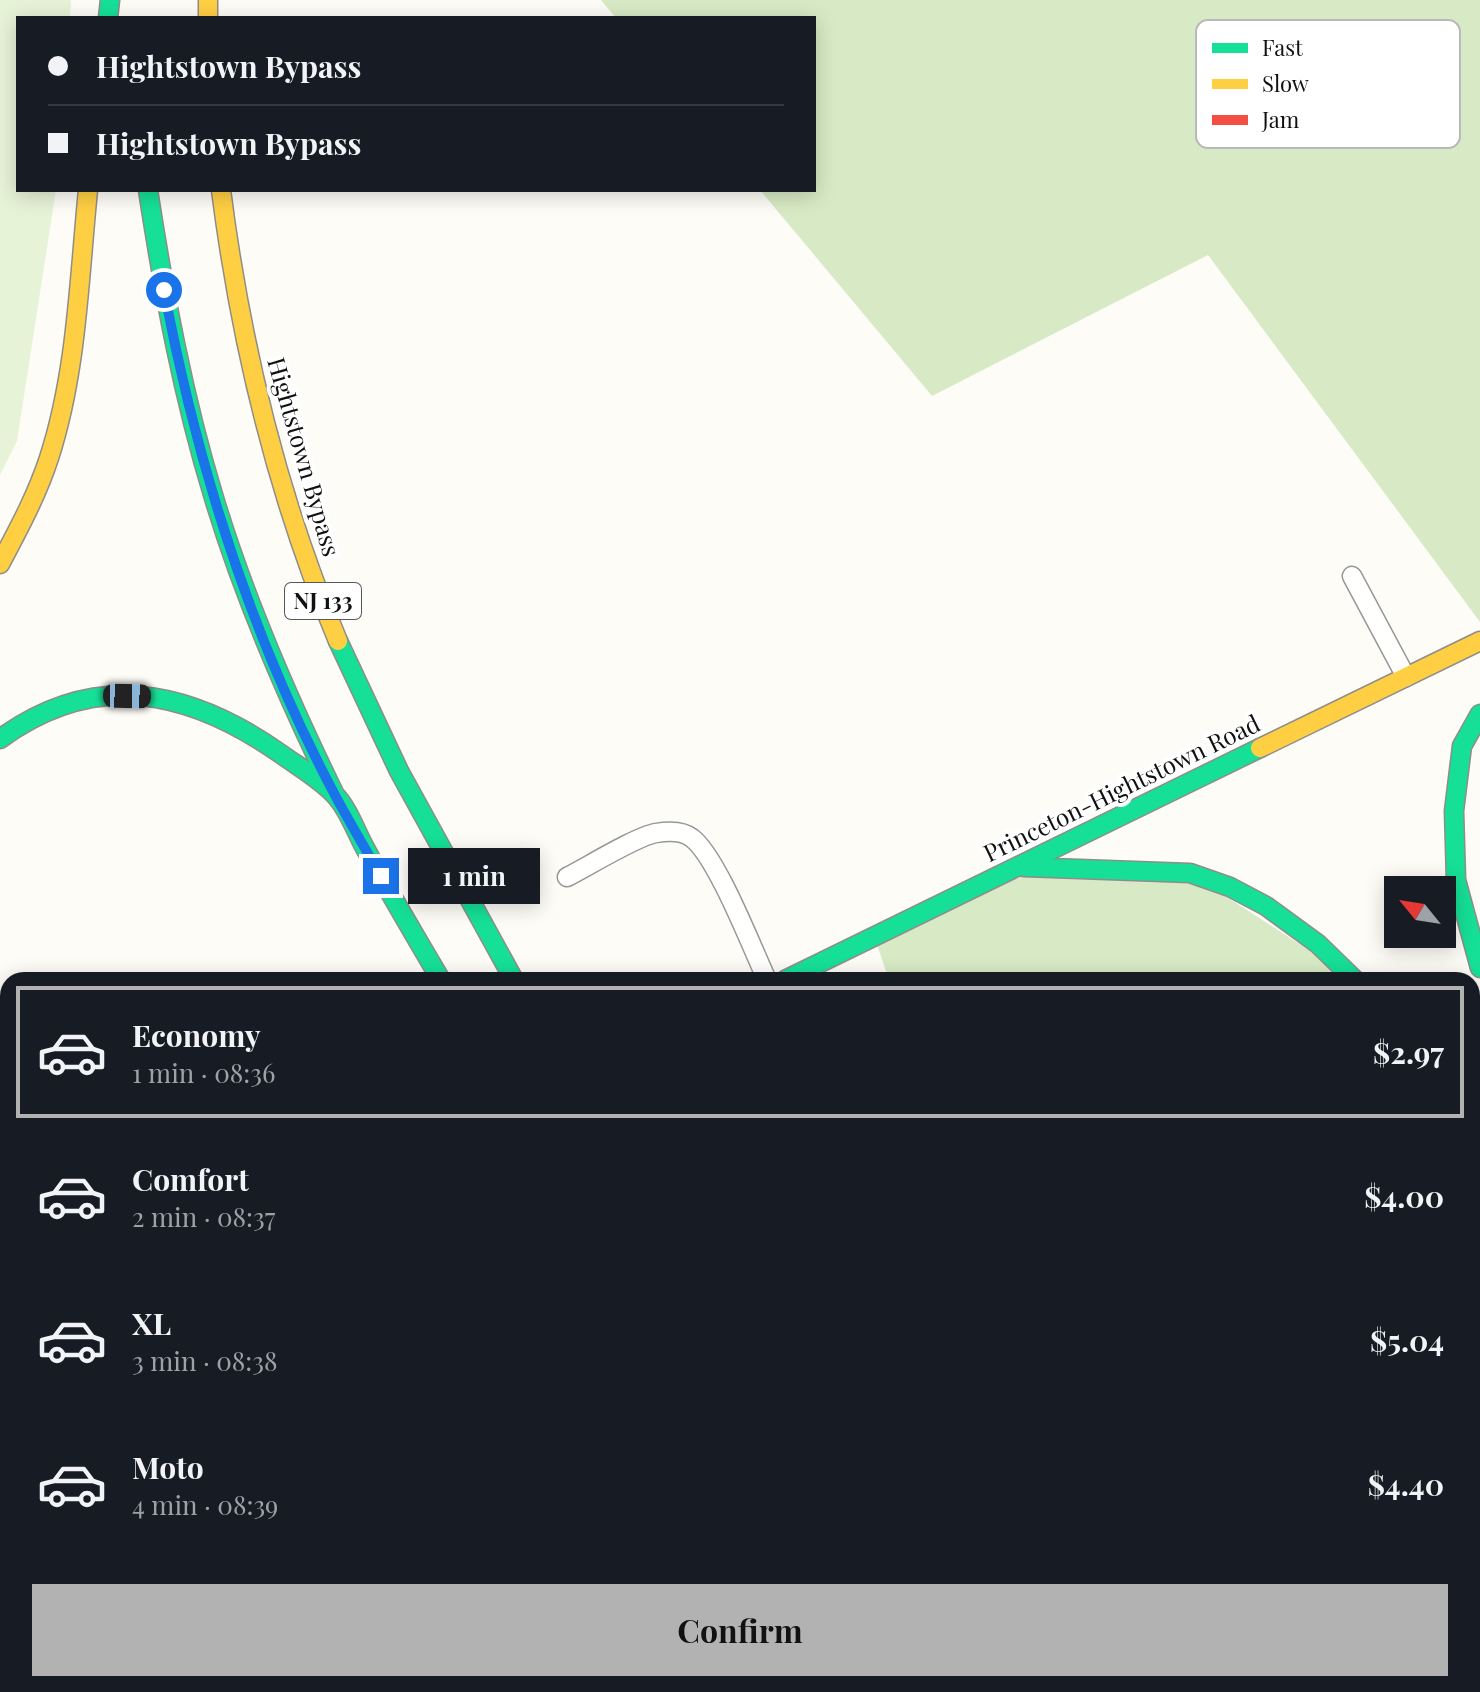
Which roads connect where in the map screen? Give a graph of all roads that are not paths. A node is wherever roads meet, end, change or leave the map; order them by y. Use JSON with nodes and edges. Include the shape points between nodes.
{"nodes":[{"id":1,"x":88,"y":192,"type":"edge"},
{"id":2,"x":148,"y":192,"type":"edge"},
{"id":3,"x":221,"y":192,"type":"edge"},
{"id":4,"x":0,"y":564,"type":"edge"},
{"id":5,"x":1352,"y":576,"type":"dead end"},
{"id":6,"x":1480,"y":641,"type":"edge"},
{"id":7,"x":1406,"y":677,"type":"junction"},
{"id":8,"x":1480,"y":714,"type":"edge"},
{"id":9,"x":0,"y":739,"type":"edge"},
{"id":10,"x":335,"y":795,"type":"junction"},
{"id":11,"x":1017,"y":867,"type":"junction"},
{"id":12,"x":567,"y":877,"type":"dead end"},
{"id":13,"x":1480,"y":968,"type":"edge"},
{"id":14,"x":436,"y":972,"type":"edge"},
{"id":15,"x":510,"y":972,"type":"edge"},
{"id":16,"x":763,"y":972,"type":"edge"},
{"id":17,"x":801,"y":972,"type":"edge"},
{"id":18,"x":1347,"y":972,"type":"edge"}],
"edges":[{"from":1,"to":4,"type":"main road","via":[[64,402],[35,496]]},
{"from":2,"to":10,"type":"main road","number":"NJ 133","via":[[176,352],[207,474],[246,594]]},
{"from":3,"to":15,"type":"main road","name":"Hightstown Bypass","number":"NJ 133","via":[[259,403],[334,631],[382,740]]},
{"from":5,"to":7,"type":"lane"},
{"from":6,"to":7,"type":"main road","name":"Princeton-Hightstown Road"},
{"from":7,"to":11,"type":"main road","name":"Princeton-Hightstown Road"},
{"from":8,"to":13,"type":"main road","via":[[1462,746],[1454,811],[1456,880]]},
{"from":9,"to":10,"type":"main road","via":[[73,703],[109,696],[181,702],[274,749]]},
{"from":10,"to":14,"type":"main road","number":"NJ 133"},
{"from":11,"to":17,"type":"main road","name":"Princeton-Hightstown Road"},
{"from":11,"to":18,"type":"main road","via":[[1190,873],[1266,906]]},
{"from":12,"to":16,"type":"lane","via":[[652,833],[678,831],[691,837],[720,880]]}]}
